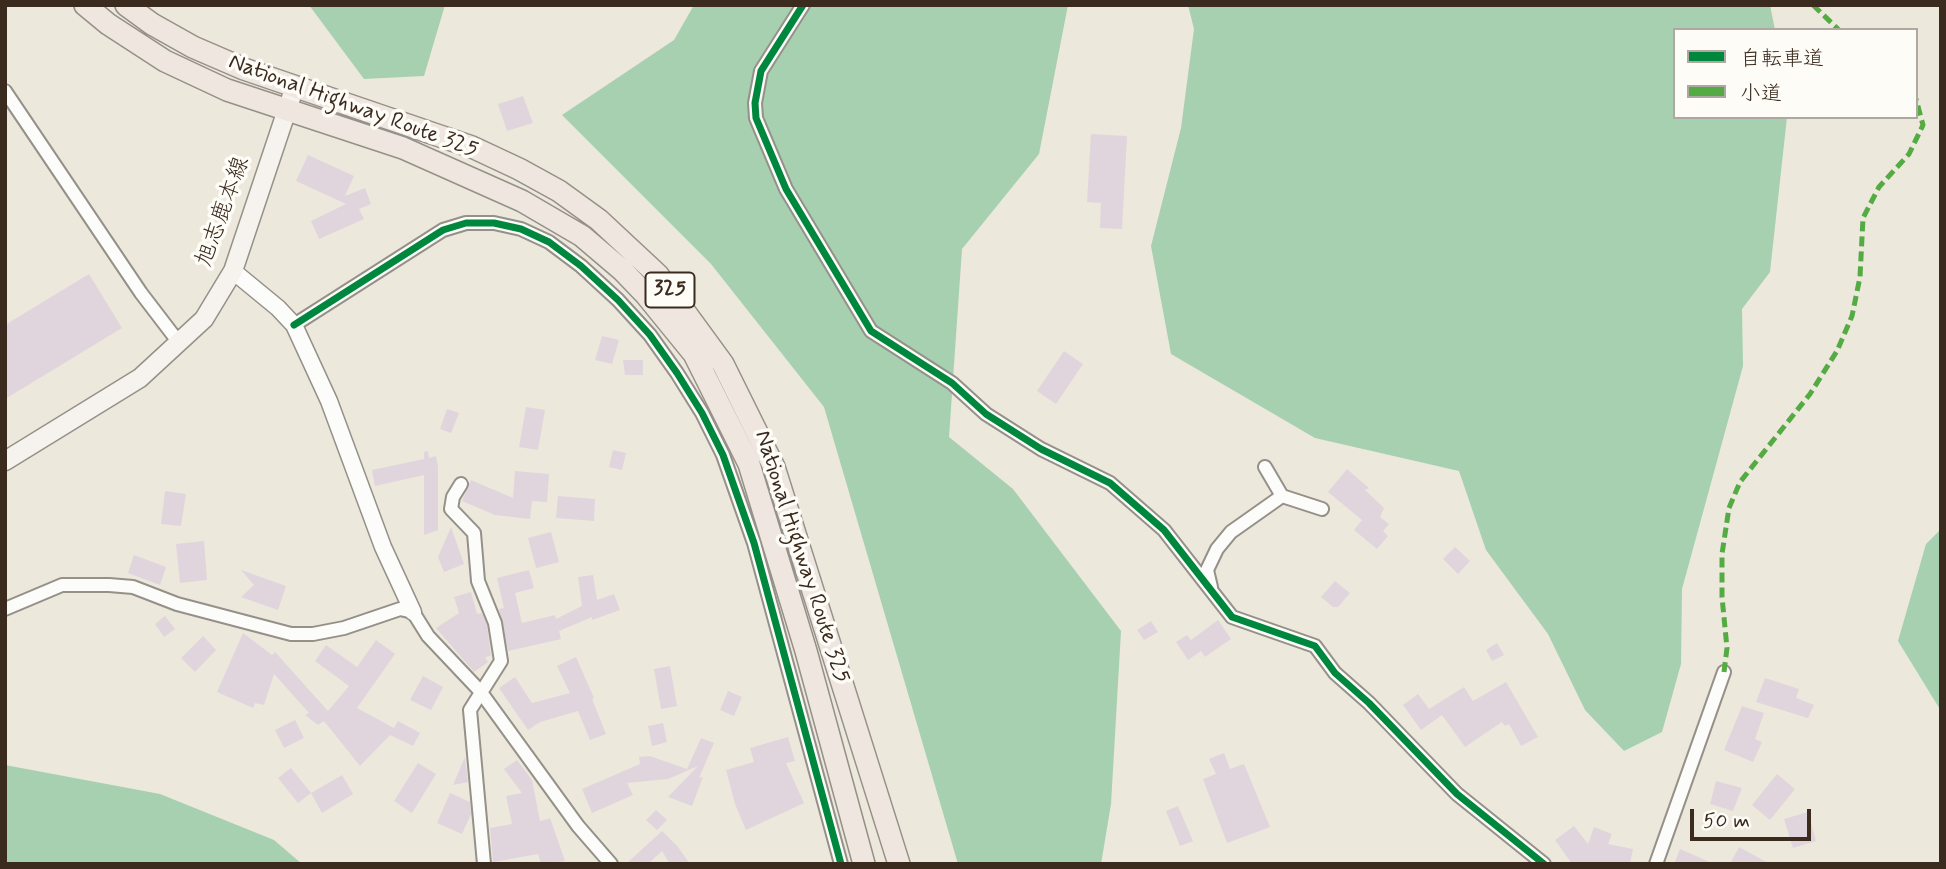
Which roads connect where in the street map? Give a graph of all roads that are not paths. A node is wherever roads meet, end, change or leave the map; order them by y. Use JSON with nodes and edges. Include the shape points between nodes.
{"nodes":[{"id":1,"x":85,"y":5,"type":"edge"},
{"id":2,"x":126,"y":5,"type":"edge"},
{"id":3,"x":803,"y":5,"type":"edge"},
{"id":4,"x":295,"y":86,"type":"junction"},
{"id":5,"x":5,"y":91,"type":"edge"},
{"id":6,"x":286,"y":110,"type":"junction"},
{"id":7,"x":233,"y":271,"type":"junction"},
{"id":8,"x":294,"y":325,"type":"junction"},
{"id":9,"x":180,"y":344,"type":"junction"},
{"id":10,"x":5,"y":461,"type":"edge"},
{"id":11,"x":1265,"y":467,"type":"dead end"},
{"id":12,"x":461,"y":484,"type":"dead end"},
{"id":13,"x":1282,"y":496,"type":"junction"},
{"id":14,"x":1322,"y":509,"type":"dead end"},
{"id":15,"x":1213,"y":594,"type":"junction"},
{"id":16,"x":5,"y":609,"type":"edge"},
{"id":17,"x":413,"y":612,"type":"junction"},
{"id":18,"x":1724,"y":672,"type":"dead end"},
{"id":19,"x":480,"y":691,"type":"junction"},
{"id":20,"x":484,"y":864,"type":"edge"},
{"id":21,"x":611,"y":864,"type":"edge"},
{"id":22,"x":841,"y":864,"type":"edge"},
{"id":23,"x":864,"y":864,"type":"edge"},
{"id":24,"x":899,"y":864,"type":"edge"},
{"id":25,"x":1544,"y":864,"type":"edge"},
{"id":26,"x":1656,"y":864,"type":"edge"}],
"edges":[{"from":1,"to":6,"type":"highway","name":"National Highway Route 325","number":"325","via":[[165,61],[227,90]]},
{"from":2,"to":4,"type":"highway","name":"National Highway Route 325","number":"325","via":[[193,47]]},
{"from":3,"to":15,"type":"street","via":[[761,71],[756,118],[786,189],[865,323],[952,383],[986,414],[1041,449],[1110,483],[1164,530]]},
{"from":4,"to":6,"type":"main road","name":"旭志鹿本線"},
{"from":4,"to":24,"type":"highway","name":"National Highway Route 325","number":"325","via":[[472,147],[559,191],[599,220],[658,275],[694,320],[723,363],[774,467]]},
{"from":5,"to":9,"type":"street"},
{"from":6,"to":7,"type":"main road","name":"旭志鹿本線"},
{"from":6,"to":23,"type":"highway","name":"National Highway Route 325","number":"325","via":[[403,148],[522,201],[592,244],[673,326],[710,380],[749,464]]},
{"from":7,"to":8,"type":"street"},
{"from":7,"to":9,"type":"main road","name":"旭志鹿本線","via":[[204,319]]},
{"from":8,"to":17,"type":"street"},
{"from":8,"to":22,"type":"street","via":[[443,230],[466,223],[521,229],[549,242],[618,300],[677,373],[727,467],[754,542]]},
{"from":9,"to":10,"type":"main road","name":"旭志鹿本線","via":[[140,378]]},
{"from":11,"to":13,"type":"street"},
{"from":12,"to":19,"type":"street","via":[[451,509],[474,533],[478,581],[495,623],[502,661]]},
{"from":13,"to":14,"type":"street"},
{"from":13,"to":15,"type":"street","via":[[1231,531],[1217,549],[1208,570]]},
{"from":15,"to":25,"type":"street","via":[[1232,617],[1315,646],[1335,673],[1457,794]]},
{"from":16,"to":17,"type":"street","via":[[62,585],[109,585],[132,587],[177,604],[291,634],[344,628],[400,609]]},
{"from":17,"to":19,"type":"street","via":[[428,636]]},
{"from":18,"to":26,"type":"street"},
{"from":19,"to":20,"type":"street","via":[[470,710]]},
{"from":19,"to":21,"type":"street"}]}
